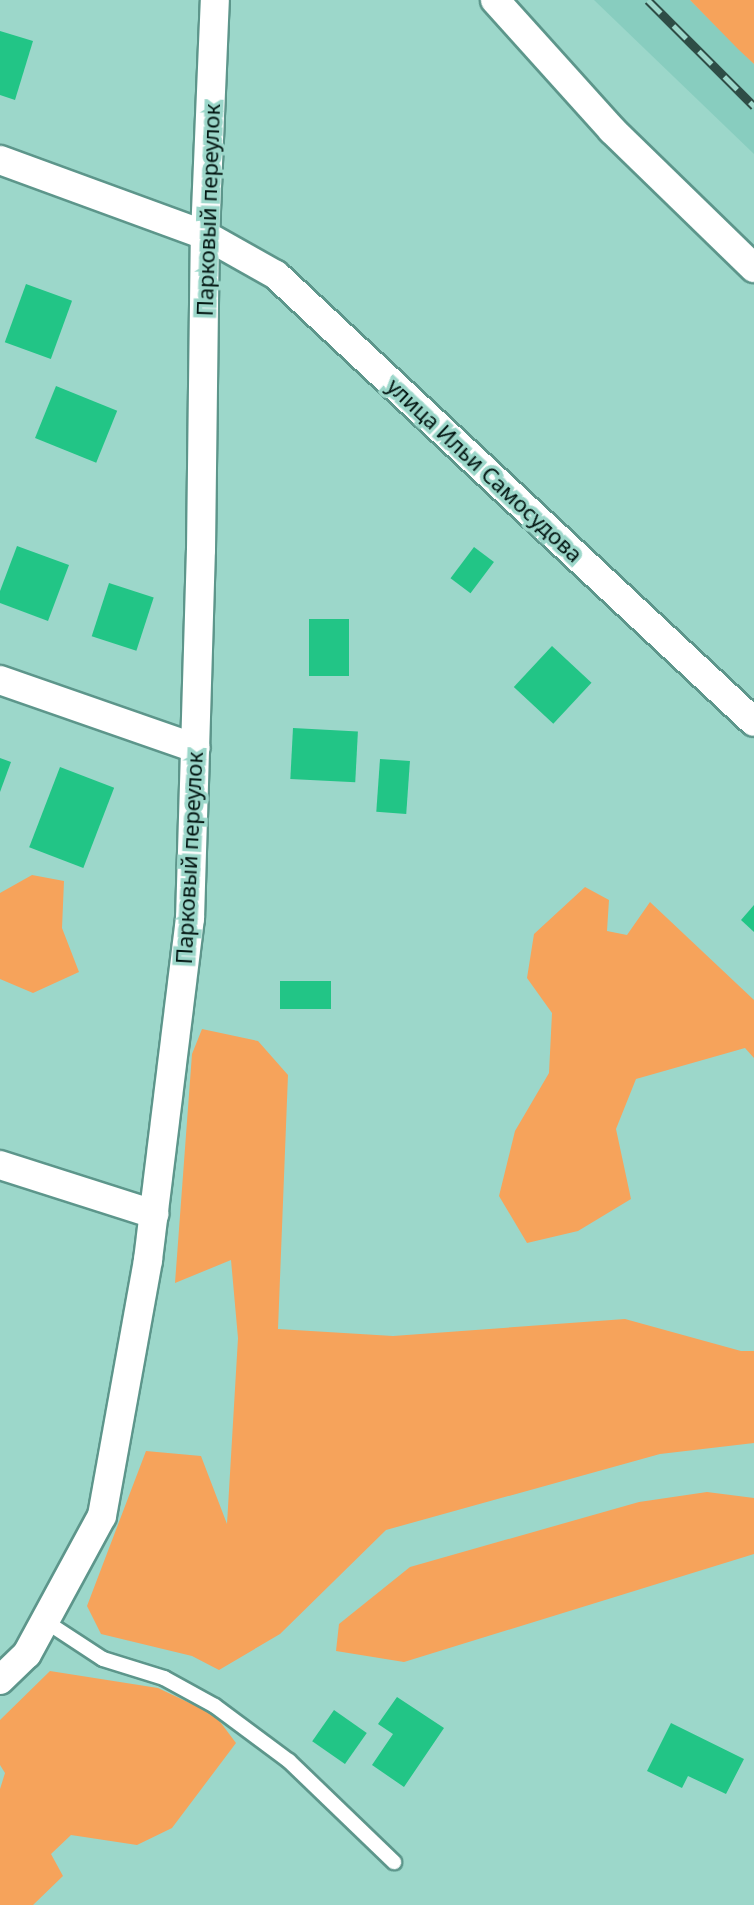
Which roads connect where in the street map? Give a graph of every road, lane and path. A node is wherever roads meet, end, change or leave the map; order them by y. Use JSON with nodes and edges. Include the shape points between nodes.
{"nodes":[{"id":1,"x":215,"y":0,"type":"edge"},
{"id":2,"x":495,"y":0,"type":"edge"},
{"id":3,"x":0,"y":160,"type":"edge"},
{"id":4,"x":205,"y":235,"type":"junction"},
{"id":5,"x":754,"y":268,"type":"edge"},
{"id":6,"x":0,"y":680,"type":"edge"},
{"id":7,"x":754,"y":722,"type":"edge"},
{"id":8,"x":195,"y":748,"type":"junction"},
{"id":9,"x":0,"y":1165,"type":"edge"},
{"id":10,"x":154,"y":1214,"type":"junction"},
{"id":11,"x":45,"y":1621,"type":"junction"},
{"id":12,"x":0,"y":1680,"type":"edge"},
{"id":13,"x":394,"y":1862,"type":"dead end"}],
"edges":[{"from":1,"to":4,"type":"street","name":"Парковый переулок"},
{"from":2,"to":5,"type":"street","via":[[612,130]]},
{"from":3,"to":4,"type":"street","name":"улица Ильи Самосудова"},
{"from":4,"to":7,"type":"street","name":"улица Ильи Самосудова","via":[[276,275]]},
{"from":4,"to":8,"type":"street","name":"Парковый переулок"},
{"from":6,"to":8,"type":"street"},
{"from":8,"to":10,"type":"street","name":"Парковый переулок","via":[[190,919]]},
{"from":9,"to":10,"type":"street"},
{"from":10,"to":11,"type":"street","name":"Парковый переулок","via":[[102,1516]]},
{"from":11,"to":12,"type":"street","name":"Парковый переулок","via":[[27,1654]]},
{"from":11,"to":13,"type":"lane","via":[[103,1659],[164,1678],[215,1706],[289,1761]]}]}
